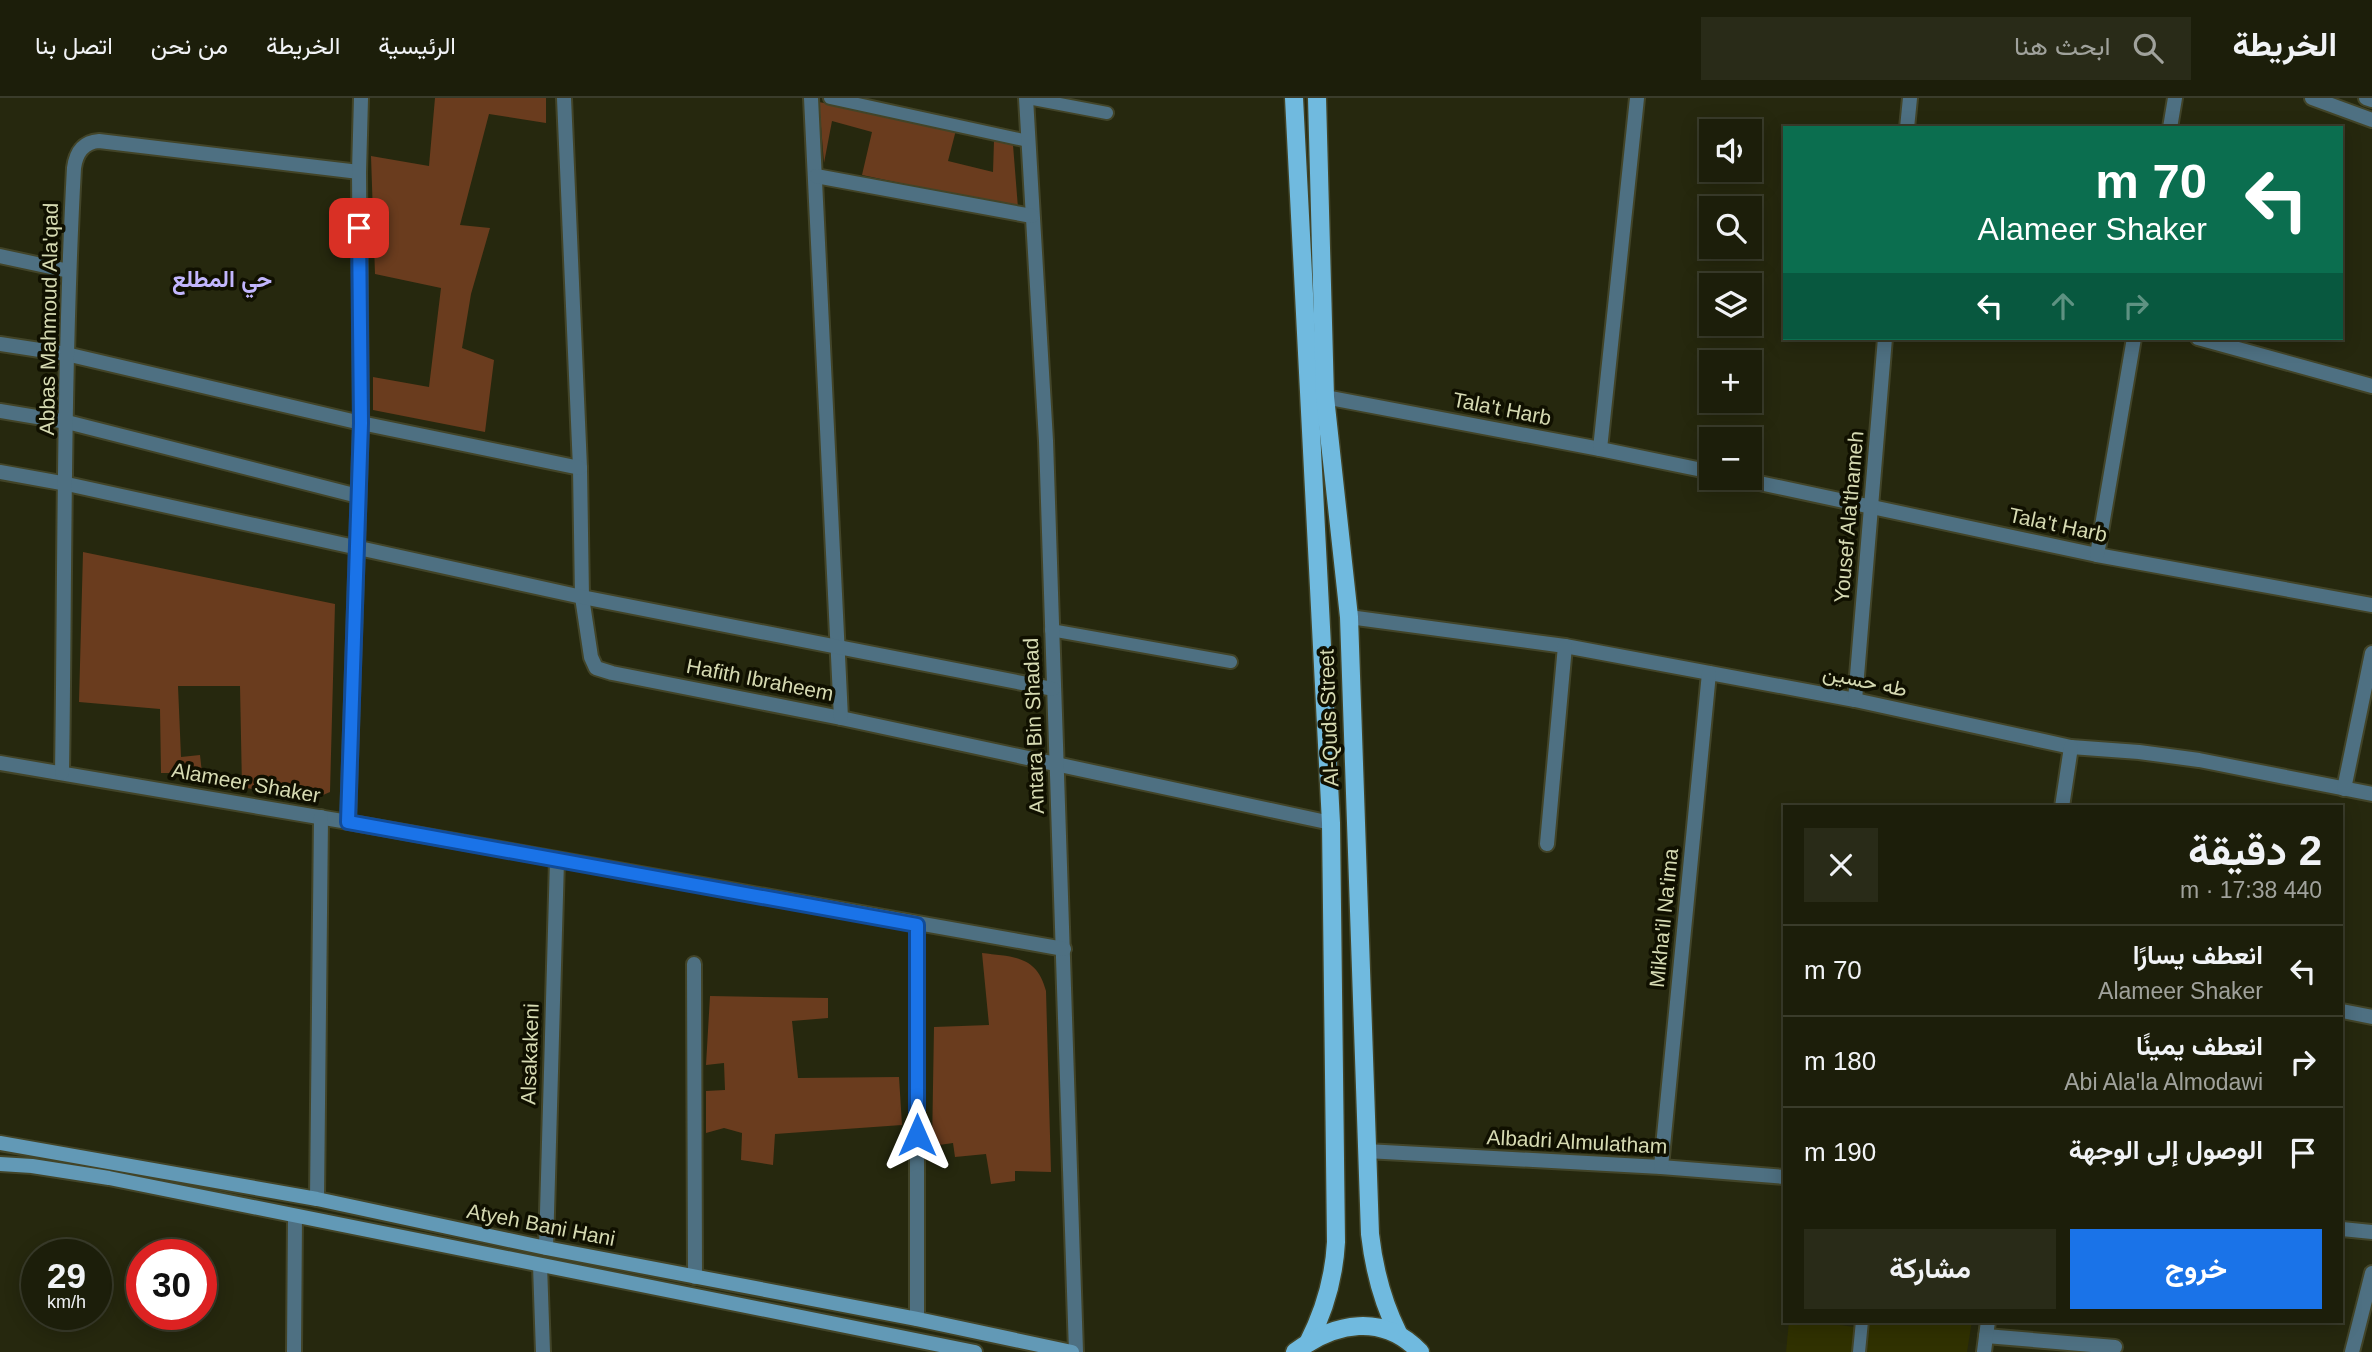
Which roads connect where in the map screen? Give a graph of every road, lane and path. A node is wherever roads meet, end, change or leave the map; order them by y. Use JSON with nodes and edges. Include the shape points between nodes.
{"nodes":[{"id":1,"x":361,"y":98,"type":"edge"},
{"id":2,"x":564,"y":98,"type":"edge"},
{"id":3,"x":811,"y":98,"type":"edge"},
{"id":4,"x":830,"y":98,"type":"edge"},
{"id":5,"x":1027,"y":98,"type":"edge"},
{"id":6,"x":1294,"y":98,"type":"edge"},
{"id":7,"x":1317,"y":98,"type":"edge"},
{"id":8,"x":1637,"y":98,"type":"edge"},
{"id":9,"x":1910,"y":98,"type":"edge"},
{"id":10,"x":2175,"y":98,"type":"edge"},
{"id":11,"x":2312,"y":98,"type":"edge"},
{"id":12,"x":2366,"y":98,"type":"edge"},
{"id":13,"x":2372,"y":100,"type":"edge"},
{"id":14,"x":1107,"y":113,"type":"dead end"},
{"id":15,"x":2372,"y":120,"type":"edge"},
{"id":16,"x":1907,"y":126,"type":"edge"},
{"id":17,"x":2169,"y":126,"type":"edge"},
{"id":18,"x":1028,"y":141,"type":"junction"},
{"id":19,"x":359,"y":172,"type":"junction"},
{"id":20,"x":816,"y":176,"type":"junction"},
{"id":21,"x":1032,"y":216,"type":"junction"},
{"id":22,"x":0,"y":256,"type":"edge"},
{"id":23,"x":69,"y":271,"type":"junction"},
{"id":24,"x":1885,"y":340,"type":"edge"},
{"id":25,"x":2134,"y":340,"type":"edge"},
{"id":26,"x":2204,"y":340,"type":"edge"},
{"id":27,"x":0,"y":344,"type":"edge"},
{"id":28,"x":66,"y":354,"type":"junction"},
{"id":29,"x":2372,"y":386,"type":"edge"},
{"id":30,"x":1325,"y":397,"type":"junction"},
{"id":31,"x":0,"y":411,"type":"edge"},
{"id":32,"x":66,"y":422,"type":"junction"},
{"id":33,"x":361,"y":423,"type":"junction"},
{"id":34,"x":1600,"y":449,"type":"junction"},
{"id":35,"x":580,"y":468,"type":"junction"},
{"id":36,"x":1699,"y":469,"type":"edge"},
{"id":37,"x":0,"y":472,"type":"edge"},
{"id":38,"x":1762,"y":483,"type":"edge"},
{"id":39,"x":67,"y":484,"type":"junction"},
{"id":40,"x":358,"y":496,"type":"junction"},
{"id":41,"x":1870,"y":506,"type":"junction"},
{"id":42,"x":356,"y":547,"type":"junction"},
{"id":43,"x":2097,"y":555,"type":"junction"},
{"id":44,"x":582,"y":597,"type":"junction"},
{"id":45,"x":2372,"y":606,"type":"edge"},
{"id":46,"x":1349,"y":617,"type":"junction"},
{"id":47,"x":1051,"y":630,"type":"junction"},
{"id":48,"x":1565,"y":646,"type":"junction"},
{"id":49,"x":837,"y":647,"type":"junction"},
{"id":50,"x":2372,"y":653,"type":"edge"},
{"id":51,"x":1231,"y":662,"type":"dead end"},
{"id":52,"x":1709,"y":673,"type":"junction"},
{"id":53,"x":1053,"y":689,"type":"junction"},
{"id":54,"x":1855,"y":700,"type":"junction"},
{"id":55,"x":841,"y":718,"type":"junction"},
{"id":56,"x":2071,"y":747,"type":"junction"},
{"id":57,"x":0,"y":763,"type":"edge"},
{"id":58,"x":1057,"y":763,"type":"junction"},
{"id":59,"x":62,"y":773,"type":"junction"},
{"id":60,"x":2344,"y":789,"type":"junction"},
{"id":61,"x":2372,"y":794,"type":"edge"},
{"id":62,"x":2062,"y":805,"type":"edge"},
{"id":63,"x":321,"y":817,"type":"junction"},
{"id":64,"x":348,"y":822,"type":"junction"},
{"id":65,"x":1331,"y":823,"type":"junction"},
{"id":66,"x":1547,"y":844,"type":"dead end"},
{"id":67,"x":557,"y":860,"type":"junction"},
{"id":68,"x":917,"y":925,"type":"junction"},
{"id":69,"x":1064,"y":949,"type":"junction"},
{"id":70,"x":694,"y":964,"type":"dead end"},
{"id":71,"x":2343,"y":1011,"type":"edge"},
{"id":72,"x":2372,"y":1017,"type":"edge"},
{"id":73,"x":0,"y":1143,"type":"edge"},
{"id":74,"x":1366,"y":1151,"type":"junction"},
{"id":75,"x":0,"y":1164,"type":"edge"},
{"id":76,"x":1661,"y":1167,"type":"junction"},
{"id":77,"x":1783,"y":1177,"type":"edge"},
{"id":78,"x":317,"y":1199,"type":"junction"},
{"id":79,"x":295,"y":1216,"type":"junction"},
{"id":80,"x":2343,"y":1229,"type":"edge"},
{"id":81,"x":2372,"y":1232,"type":"edge"},
{"id":82,"x":545,"y":1248,"type":"junction"},
{"id":83,"x":540,"y":1265,"type":"junction"},
{"id":84,"x":2372,"y":1273,"type":"edge"},
{"id":85,"x":695,"y":1277,"type":"junction"},
{"id":86,"x":917,"y":1319,"type":"junction"},
{"id":87,"x":1862,"y":1323,"type":"edge"},
{"id":88,"x":1987,"y":1328,"type":"edge"},
{"id":89,"x":1398,"y":1334,"type":"junction"},
{"id":90,"x":1302,"y":1347,"type":"edge"},
{"id":91,"x":2115,"y":1347,"type":"dead end"},
{"id":92,"x":295,"y":1352,"type":"edge"},
{"id":93,"x":542,"y":1352,"type":"edge"},
{"id":94,"x":975,"y":1352,"type":"edge"},
{"id":95,"x":1074,"y":1352,"type":"edge"},
{"id":96,"x":1420,"y":1352,"type":"edge"},
{"id":97,"x":1858,"y":1352,"type":"edge"},
{"id":98,"x":1983,"y":1352,"type":"edge"},
{"id":99,"x":2352,"y":1352,"type":"edge"}],
"edges":[{"from":1,"to":19,"type":"street"},
{"from":2,"to":35,"type":"street","name":"Hafith Ibraheem"},
{"from":3,"to":20,"type":"street"},
{"from":4,"to":18,"type":"lane"},
{"from":5,"to":14,"type":"lane"},
{"from":5,"to":18,"type":"street","name":"Antara Bin Shadad"},
{"from":6,"to":65,"type":"main road"},
{"from":7,"to":30,"type":"main road","name":"Al-Quds Street"},
{"from":8,"to":34,"type":"street"},
{"from":9,"to":16,"type":"street"},
{"from":10,"to":17,"type":"street"},
{"from":11,"to":15,"type":"street"},
{"from":12,"to":13,"type":"street"},
{"from":18,"to":21,"type":"street","name":"Antara Bin Shadad"},
{"from":19,"to":23,"type":"street","name":"Abbas Mahmoud Ala'qad","via":[[94,141],[82,148],[75,160]]},
{"from":19,"to":33,"type":"street"},
{"from":20,"to":21,"type":"street"},
{"from":20,"to":49,"type":"street"},
{"from":21,"to":47,"type":"street","name":"Antara Bin Shadad","via":[[1046,441]]},
{"from":22,"to":23,"type":"street"},
{"from":23,"to":28,"type":"street","name":"Abbas Mahmoud Ala'qad"},
{"from":24,"to":41,"type":"street","name":"Yousef Ala'thameh"},
{"from":25,"to":43,"type":"street"},
{"from":26,"to":29,"type":"street"},
{"from":27,"to":28,"type":"street"},
{"from":28,"to":32,"type":"street","name":"Abbas Mahmoud Ala'qad"},
{"from":28,"to":33,"type":"street"},
{"from":30,"to":34,"type":"street","name":"Tala't Harb"},
{"from":30,"to":46,"type":"main road","name":"Al-Quds Street"},
{"from":31,"to":32,"type":"street"},
{"from":32,"to":39,"type":"street","name":"Abbas Mahmoud Ala'qad"},
{"from":32,"to":40,"type":"street"},
{"from":33,"to":35,"type":"street"},
{"from":33,"to":40,"type":"street"},
{"from":34,"to":36,"type":"street","name":"Tala't Harb"},
{"from":35,"to":44,"type":"street","name":"Hafith Ibraheem"},
{"from":37,"to":39,"type":"street"},
{"from":38,"to":41,"type":"street","name":"Tala't Harb"},
{"from":39,"to":42,"type":"street"},
{"from":39,"to":59,"type":"street","name":"Abbas Mahmoud Ala'qad"},
{"from":40,"to":42,"type":"street"},
{"from":41,"to":43,"type":"street","name":"Tala't Harb"},
{"from":41,"to":54,"type":"street","name":"Yousef Ala'thameh"},
{"from":42,"to":44,"type":"street"},
{"from":42,"to":64,"type":"street"},
{"from":43,"to":45,"type":"street","name":"Tala't Harb"},
{"from":44,"to":49,"type":"street"},
{"from":44,"to":55,"type":"street","name":"Hafith Ibraheem","via":[[596,668]]},
{"from":46,"to":48,"type":"street","name":"طه حسين"},
{"from":46,"to":74,"type":"main road","name":"Al-Quds Street"},
{"from":47,"to":51,"type":"lane"},
{"from":47,"to":53,"type":"street","name":"Antara Bin Shadad"},
{"from":48,"to":52,"type":"street","name":"طه حسين"},
{"from":48,"to":66,"type":"street"},
{"from":49,"to":53,"type":"street"},
{"from":49,"to":55,"type":"street"},
{"from":50,"to":60,"type":"street"},
{"from":52,"to":54,"type":"street","name":"طه حسين"},
{"from":52,"to":76,"type":"street","name":"Mikha'il Na'ima"},
{"from":53,"to":58,"type":"street","name":"Antara Bin Shadad"},
{"from":54,"to":56,"type":"street","name":"طه حسين"},
{"from":55,"to":58,"type":"street","name":"Hafith Ibraheem"},
{"from":56,"to":60,"type":"street","name":"طه حسين","via":[[2199,760]]},
{"from":56,"to":62,"type":"street"},
{"from":57,"to":59,"type":"street","name":"Alameer Shaker"},
{"from":58,"to":65,"type":"street","name":"Hafith Ibraheem"},
{"from":58,"to":69,"type":"street","name":"Antara Bin Shadad"},
{"from":59,"to":63,"type":"street","name":"Alameer Shaker"},
{"from":60,"to":61,"type":"street","name":"طه حسين"},
{"from":63,"to":64,"type":"street","name":"Alameer Shaker"},
{"from":63,"to":78,"type":"street"},
{"from":64,"to":67,"type":"street","name":"Alameer Shaker"},
{"from":65,"to":90,"type":"main road","via":[[1336,1242],[1332,1284],[1318,1324]]},
{"from":67,"to":68,"type":"street","name":"Alameer Shaker"},
{"from":67,"to":82,"type":"street","name":"Alsakakeni"},
{"from":68,"to":69,"type":"street","name":"Alameer Shaker"},
{"from":68,"to":86,"type":"street"},
{"from":69,"to":95,"type":"street","name":"Antara Bin Shadad"},
{"from":70,"to":85,"type":"street"},
{"from":71,"to":72,"type":"street"},
{"from":73,"to":78,"type":"main road","name":"Atyeh Bani Hani"},
{"from":74,"to":76,"type":"street","name":"Albadri Almulatham"},
{"from":74,"to":89,"type":"main road","name":"Al-Quds Street","via":[[1372,1254]]},
{"from":75,"to":79,"type":"main road","via":[[109,1178]]},
{"from":76,"to":77,"type":"street","name":"Albadri Almulatham"},
{"from":78,"to":82,"type":"main road","name":"Atyeh Bani Hani"},
{"from":79,"to":83,"type":"main road"},
{"from":79,"to":92,"type":"street"},
{"from":80,"to":81,"type":"street"},
{"from":82,"to":85,"type":"main road","name":"Atyeh Bani Hani"},
{"from":83,"to":93,"type":"street"},
{"from":83,"to":94,"type":"main road"},
{"from":84,"to":99,"type":"street"},
{"from":85,"to":86,"type":"main road","name":"Atyeh Bani Hani"},
{"from":86,"to":95,"type":"main road","name":"Atyeh Bani Hani"},
{"from":87,"to":97,"type":"lane"},
{"from":88,"to":91,"type":"street"},
{"from":88,"to":98,"type":"street"},
{"from":89,"to":90,"type":"main road","via":[[1375,1326],[1352,1326],[1329,1331]]},
{"from":89,"to":96,"type":"main road"}]}
